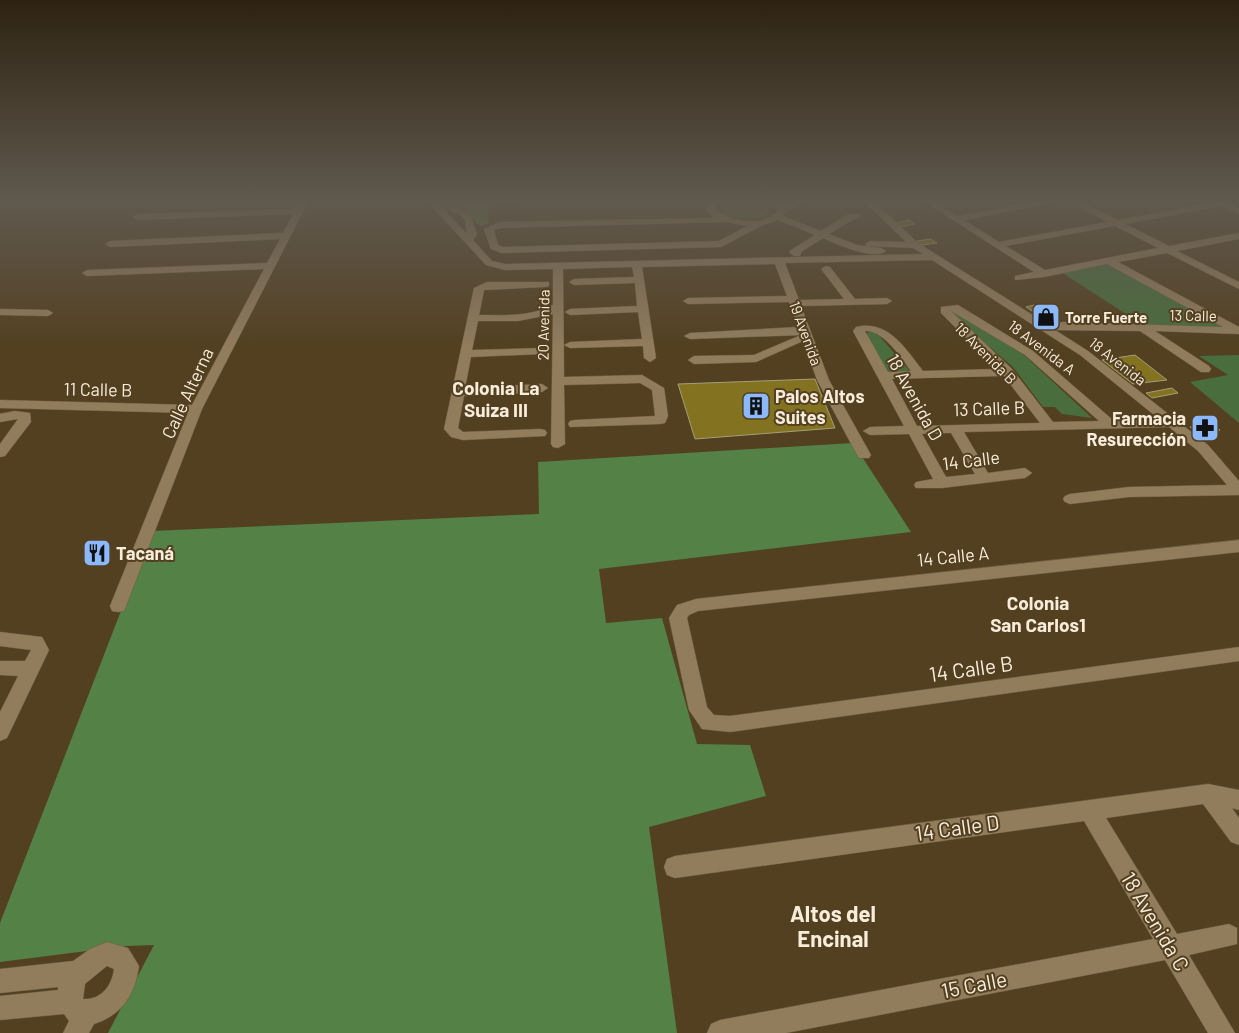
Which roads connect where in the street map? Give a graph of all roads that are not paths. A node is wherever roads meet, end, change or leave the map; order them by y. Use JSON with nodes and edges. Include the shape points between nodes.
{"nodes":[{"id":1,"x":278,"y":250,"type":"edge"},
{"id":2,"x":476,"y":250,"type":"edge"},
{"id":3,"x":797,"y":250,"type":"edge"},
{"id":4,"x":923,"y":250,"type":"edge"},
{"id":5,"x":1005,"y":250,"type":"edge"},
{"id":6,"x":1167,"y":250,"type":"edge"},
{"id":7,"x":1168,"y":250,"type":"edge"},
{"id":8,"x":797,"y":254,"type":"dead end"},
{"id":9,"x":934,"y":257,"type":"junction"},
{"id":10,"x":779,"y":261,"type":"junction"},
{"id":11,"x":1109,"y":261,"type":"junction"},
{"id":12,"x":638,"y":264,"type":"junction"},
{"id":13,"x":270,"y":266,"type":"junction"},
{"id":14,"x":558,"y":266,"type":"junction"},
{"id":15,"x":514,"y":267,"type":"junction"},
{"id":16,"x":826,"y":268,"type":"dead end"},
{"id":17,"x":87,"y":273,"type":"dead end"},
{"id":18,"x":1044,"y":274,"type":"junction"},
{"id":19,"x":1018,"y":278,"type":"dead end"},
{"id":20,"x":639,"y":280,"type":"junction"},
{"id":21,"x":574,"y":282,"type":"dead end"},
{"id":22,"x":511,"y":284,"type":"junction"},
{"id":23,"x":545,"y":284,"type":"dead end"},
{"id":24,"x":1239,"y":286,"type":"edge"},
{"id":25,"x":887,"y":300,"type":"dead end"},
{"id":26,"x":688,"y":301,"type":"dead end"},
{"id":27,"x":795,"y":301,"type":"junction"},
{"id":28,"x":851,"y":301,"type":"junction"},
{"id":29,"x":559,"y":306,"type":"junction"},
{"id":30,"x":949,"y":307,"type":"joint"},
{"id":31,"x":642,"y":308,"type":"junction"},
{"id":32,"x":0,"y":312,"type":"edge"},
{"id":33,"x":570,"y":312,"type":"dead end"},
{"id":34,"x":48,"y":313,"type":"dead end"},
{"id":35,"x":473,"y":318,"type":"junction"},
{"id":36,"x":1086,"y":326,"type":"junction"},
{"id":37,"x":1046,"y":328,"type":"junction"},
{"id":38,"x":1144,"y":329,"type":"junction"},
{"id":39,"x":1239,"y":331,"type":"edge"},
{"id":40,"x":728,"y":334,"type":"junction"},
{"id":41,"x":807,"y":334,"type":"junction"},
{"id":42,"x":1057,"y":335,"type":"junction"},
{"id":43,"x":690,"y":336,"type":"dead end"},
{"id":44,"x":647,"y":342,"type":"junction"},
{"id":45,"x":570,"y":346,"type":"dead end"},
{"id":46,"x":542,"y":351,"type":"dead end"},
{"id":47,"x":467,"y":354,"type":"junction"},
{"id":48,"x":650,"y":358,"type":"dead end"},
{"id":49,"x":694,"y":360,"type":"dead end"},
{"id":50,"x":738,"y":360,"type":"junction"},
{"id":51,"x":1204,"y":369,"type":"dead end"},
{"id":52,"x":1008,"y":372,"type":"junction"},
{"id":53,"x":920,"y":374,"type":"junction"},
{"id":54,"x":884,"y":376,"type":"junction"},
{"id":55,"x":557,"y":381,"type":"junction"},
{"id":56,"x":542,"y":388,"type":"dead end"},
{"id":57,"x":460,"y":392,"type":"junction"},
{"id":58,"x":0,"y":404,"type":"edge"},
{"id":59,"x":196,"y":409,"type":"junction"},
{"id":60,"x":0,"y":418,"type":"edge"},
{"id":61,"x":1168,"y":420,"type":"junction"},
{"id":62,"x":1109,"y":423,"type":"junction"},
{"id":63,"x":575,"y":424,"type":"dead end"},
{"id":64,"x":1048,"y":425,"type":"junction"},
{"id":65,"x":955,"y":428,"type":"junction"},
{"id":66,"x":913,"y":429,"type":"junction"},
{"id":67,"x":870,"y":431,"type":"dead end"},
{"id":68,"x":540,"y":433,"type":"dead end"},
{"id":69,"x":558,"y":444,"type":"dead end"},
{"id":70,"x":0,"y":453,"type":"edge"},
{"id":71,"x":864,"y":456,"type":"dead end"},
{"id":72,"x":1025,"y":473,"type":"dead end"},
{"id":73,"x":984,"y":478,"type":"junction"},
{"id":74,"x":942,"y":483,"type":"junction"},
{"id":75,"x":921,"y":485,"type":"dead end"},
{"id":76,"x":1237,"y":485,"type":"edge"},
{"id":77,"x":1070,"y":498,"type":"dead end"},
{"id":78,"x":1236,"y":545,"type":"edge"},
{"id":79,"x":118,"y":606,"type":"dead end"},
{"id":80,"x":0,"y":639,"type":"edge"},
{"id":81,"x":1239,"y":654,"type":"edge"},
{"id":82,"x":0,"y":668,"type":"edge"},
{"id":83,"x":30,"y":669,"type":"junction"},
{"id":84,"x":709,"y":723,"type":"joint"},
{"id":85,"x":0,"y":732,"type":"edge"},
{"id":86,"x":1208,"y":794,"type":"junction"},
{"id":87,"x":1239,"y":800,"type":"edge"},
{"id":88,"x":1089,"y":809,"type":"junction"},
{"id":89,"x":1239,"y":836,"type":"edge"},
{"id":90,"x":675,"y":867,"type":"dead end"},
{"id":91,"x":1229,"y":936,"type":"dead end"},
{"id":92,"x":1171,"y":946,"type":"junction"},
{"id":93,"x":78,"y":972,"type":"junction"},
{"id":94,"x":0,"y":981,"type":"edge"},
{"id":95,"x":0,"y":1008,"type":"edge"},
{"id":96,"x":77,"y":1016,"type":"edge"},
{"id":97,"x":720,"y":1033,"type":"edge"},
{"id":98,"x":1222,"y":1033,"type":"edge"}],
"edges":[{"from":1,"to":13,"type":"street","name":"Calle Alterna"},
{"from":2,"to":15,"type":"street","via":[[489,263]]},
{"from":3,"to":8,"type":"street","via":[[794,252]]},
{"from":4,"to":9,"type":"street","name":"18 Avenida"},
{"from":5,"to":18,"type":"street"},
{"from":6,"to":11,"type":"street"},
{"from":7,"to":24,"type":"street"},
{"from":9,"to":10,"type":"street"},
{"from":9,"to":37,"type":"street","name":"18 Avenida"},
{"from":10,"to":12,"type":"street"},
{"from":10,"to":27,"type":"street","name":"19 Avenida"},
{"from":11,"to":18,"type":"street"},
{"from":11,"to":39,"type":"street"},
{"from":12,"to":14,"type":"street"},
{"from":12,"to":20,"type":"street"},
{"from":13,"to":17,"type":"street"},
{"from":13,"to":59,"type":"street","name":"Calle Alterna"},
{"from":14,"to":15,"type":"street"},
{"from":14,"to":29,"type":"street","name":"20 Avenida"},
{"from":15,"to":22,"type":"street"},
{"from":16,"to":28,"type":"street"},
{"from":18,"to":19,"type":"street"},
{"from":20,"to":21,"type":"street"},
{"from":20,"to":31,"type":"street"},
{"from":22,"to":23,"type":"street"},
{"from":22,"to":35,"type":"street","via":[[479,288]]},
{"from":25,"to":28,"type":"street"},
{"from":26,"to":27,"type":"street"},
{"from":27,"to":28,"type":"street"},
{"from":27,"to":41,"type":"street","name":"19 Avenida"},
{"from":29,"to":35,"type":"street","via":[[544,315],[532,317]]},
{"from":29,"to":55,"type":"street","name":"20 Avenida"},
{"from":30,"to":52,"type":"street","name":"18 Avenida B","via":[[945,308],[946,313]]},
{"from":30,"to":62,"type":"street","name":"18 Avenida A","via":[[962,311],[1028,354]]},
{"from":31,"to":33,"type":"street"},
{"from":31,"to":44,"type":"street"},
{"from":32,"to":34,"type":"street"},
{"from":35,"to":47,"type":"street"},
{"from":36,"to":37,"type":"street","name":"13 Calle"},
{"from":36,"to":38,"type":"street","name":"13 Calle"},
{"from":36,"to":42,"type":"street","name":"13 Calle"},
{"from":37,"to":42,"type":"street","name":"18 Avenida"},
{"from":38,"to":39,"type":"street","name":"13 Calle"},
{"from":38,"to":51,"type":"street"},
{"from":40,"to":41,"type":"street"},
{"from":40,"to":43,"type":"street"},
{"from":40,"to":50,"type":"street"},
{"from":41,"to":50,"type":"street","via":[[756,358]]},
{"from":41,"to":71,"type":"street","name":"19 Avenida","via":[[823,380]]},
{"from":42,"to":61,"type":"street","name":"18 Avenida"},
{"from":44,"to":45,"type":"street"},
{"from":44,"to":48,"type":"street"},
{"from":46,"to":47,"type":"street"},
{"from":47,"to":57,"type":"street"},
{"from":49,"to":50,"type":"street"},
{"from":52,"to":53,"type":"street"},
{"from":52,"to":64,"type":"street","name":"18 Avenida B"},
{"from":53,"to":54,"type":"street"},
{"from":53,"to":54,"type":"street","name":"18 Avenida D","via":[[879,329],[860,329],[858,331]]},
{"from":54,"to":66,"type":"street","name":"18 Avenida D"},
{"from":55,"to":63,"type":"street","via":[[642,379],[658,388],[660,420]]},
{"from":55,"to":69,"type":"street","name":"20 Avenida"},
{"from":56,"to":57,"type":"street"},
{"from":57,"to":68,"type":"street","via":[[451,429],[456,434]]},
{"from":58,"to":59,"type":"street","name":"11 Calle B"},
{"from":59,"to":79,"type":"street","name":"Calle Alterna"},
{"from":60,"to":70,"type":"street","via":[[25,416],[24,422]]},
{"from":61,"to":62,"type":"street","name":"13 Calle B","via":[[1125,425]]},
{"from":61,"to":76,"type":"street","name":"18 Avenida","via":[[1203,448]]},
{"from":62,"to":64,"type":"street","name":"13 Calle B"},
{"from":64,"to":65,"type":"street","name":"13 Calle B"},
{"from":65,"to":66,"type":"street","name":"13 Calle B"},
{"from":65,"to":73,"type":"street"},
{"from":66,"to":67,"type":"street","name":"13 Calle B"},
{"from":66,"to":74,"type":"street","name":"18 Avenida D"},
{"from":72,"to":73,"type":"street","name":"14 Calle"},
{"from":73,"to":74,"type":"street","name":"14 Calle"},
{"from":74,"to":75,"type":"street","name":"14 Calle"},
{"from":76,"to":77,"type":"street"},
{"from":78,"to":84,"type":"street","name":"14 Calle A","via":[[696,605],[683,610],[678,618],[698,710]]},
{"from":80,"to":83,"type":"street","via":[[36,642],[40,650]]},
{"from":81,"to":84,"type":"street","name":"14 Calle B","via":[[739,723]]},
{"from":82,"to":83,"type":"street"},
{"from":83,"to":85,"type":"street"},
{"from":86,"to":87,"type":"street","name":"14 Calle D"},
{"from":86,"to":88,"type":"street","name":"14 Calle D"},
{"from":86,"to":89,"type":"street"},
{"from":88,"to":90,"type":"street","name":"14 Calle D"},
{"from":88,"to":92,"type":"street","name":"18 Avenida C"},
{"from":91,"to":92,"type":"street","name":"15 Calle"},
{"from":92,"to":97,"type":"street","name":"15 Calle"},
{"from":92,"to":98,"type":"street","name":"18 Avenida C"},
{"from":93,"to":94,"type":"street"},
{"from":93,"to":96,"type":"street","via":[[70,987]]},
{"from":93,"to":96,"type":"street","via":[[92,960],[107,954],[120,956],[127,966],[126,980],[117,996],[102,1008]]},
{"from":95,"to":96,"type":"street"}]}
